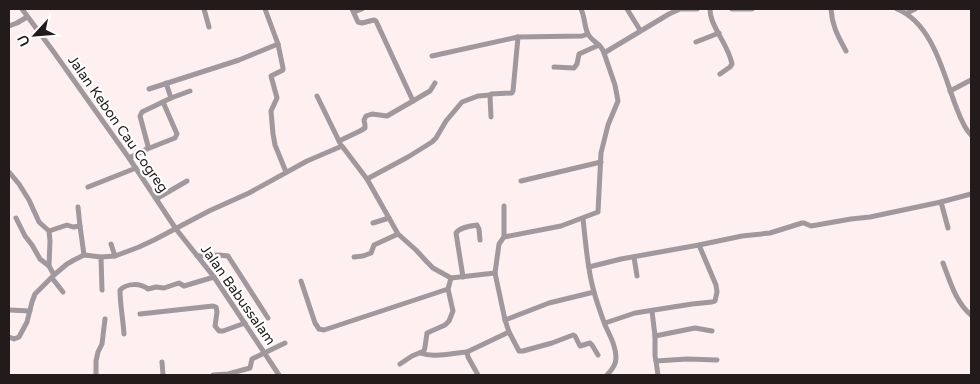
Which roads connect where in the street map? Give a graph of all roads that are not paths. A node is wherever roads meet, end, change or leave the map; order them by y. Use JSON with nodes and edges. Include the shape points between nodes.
{"nodes":[{"id":1,"x":22,"y":9,"type":"edge"},
{"id":2,"x":204,"y":9,"type":"edge"},
{"id":3,"x":266,"y":9,"type":"edge"},
{"id":4,"x":362,"y":9,"type":"edge"},
{"id":5,"x":581,"y":9,"type":"edge"},
{"id":6,"x":627,"y":9,"type":"edge"},
{"id":7,"x":680,"y":9,"type":"edge"},
{"id":8,"x":697,"y":9,"type":"edge"},
{"id":9,"x":710,"y":9,"type":"edge"},
{"id":10,"x":732,"y":9,"type":"edge"},
{"id":11,"x":752,"y":9,"type":"edge"},
{"id":12,"x":831,"y":9,"type":"edge"},
{"id":13,"x":897,"y":9,"type":"edge"},
{"id":14,"x":915,"y":9,"type":"edge"},
{"id":15,"x":353,"y":11,"type":"edge"},
{"id":16,"x":906,"y":12,"type":"junction"},
{"id":17,"x":27,"y":17,"type":"junction"},
{"id":18,"x":9,"y":26,"type":"edge"},
{"id":19,"x":209,"y":27,"type":"dead end"},
{"id":20,"x":640,"y":30,"type":"junction"},
{"id":21,"x":719,"y":33,"type":"junction"},
{"id":22,"x":588,"y":34,"type":"junction"},
{"id":23,"x":518,"y":37,"type":"junction"},
{"id":24,"x":696,"y":42,"type":"dead end"},
{"id":25,"x":278,"y":44,"type":"junction"},
{"id":26,"x":599,"y":45,"type":"junction"},
{"id":27,"x":846,"y":51,"type":"dead end"},
{"id":28,"x":604,"y":53,"type":"junction"},
{"id":29,"x":432,"y":56,"type":"dead end"},
{"id":30,"x":554,"y":67,"type":"dead end"},
{"id":31,"x":720,"y":74,"type":"dead end"},
{"id":32,"x":971,"y":80,"type":"edge"},
{"id":33,"x":166,"y":83,"type":"junction"},
{"id":34,"x":435,"y":83,"type":"dead end"},
{"id":35,"x":149,"y":89,"type":"dead end"},
{"id":36,"x":190,"y":91,"type":"dead end"},
{"id":37,"x":950,"y":91,"type":"junction"},
{"id":38,"x":490,"y":95,"type":"junction"},
{"id":39,"x":317,"y":96,"type":"dead end"},
{"id":40,"x":171,"y":98,"type":"junction"},
{"id":41,"x":413,"y":101,"type":"junction"},
{"id":42,"x":163,"y":102,"type":"junction"},
{"id":43,"x":491,"y":117,"type":"dead end"},
{"id":44,"x":971,"y":135,"type":"edge"},
{"id":45,"x":340,"y":143,"type":"junction"},
{"id":46,"x":147,"y":149,"type":"junction"},
{"id":47,"x":130,"y":158,"type":"junction"},
{"id":48,"x":601,"y":162,"type":"junction"},
{"id":49,"x":136,"y":168,"type":"junction"},
{"id":50,"x":9,"y":172,"type":"edge"},
{"id":51,"x":286,"y":172,"type":"junction"},
{"id":52,"x":367,"y":179,"type":"junction"},
{"id":53,"x":521,"y":180,"type":"dead end"},
{"id":54,"x":187,"y":181,"type":"dead end"},
{"id":55,"x":88,"y":187,"type":"dead end"},
{"id":56,"x":971,"y":194,"type":"edge"},
{"id":57,"x":156,"y":199,"type":"junction"},
{"id":58,"x":941,"y":202,"type":"junction"},
{"id":59,"x":504,"y":206,"type":"dead end"},
{"id":60,"x":78,"y":207,"type":"dead end"},
{"id":61,"x":16,"y":218,"type":"dead end"},
{"id":62,"x":389,"y":218,"type":"junction"},
{"id":63,"x":583,"y":219,"type":"junction"},
{"id":64,"x":373,"y":224,"type":"dead end"},
{"id":65,"x":80,"y":226,"type":"junction"},
{"id":66,"x":948,"y":228,"type":"dead end"},
{"id":67,"x":176,"y":229,"type":"junction"},
{"id":68,"x":48,"y":231,"type":"junction"},
{"id":69,"x":398,"y":234,"type":"junction"},
{"id":70,"x":504,"y":237,"type":"junction"},
{"id":71,"x":480,"y":240,"type":"dead end"},
{"id":72,"x":111,"y":244,"type":"dead end"},
{"id":73,"x":699,"y":246,"type":"junction"},
{"id":74,"x":84,"y":255,"type":"junction"},
{"id":75,"x":115,"y":256,"type":"junction"},
{"id":76,"x":197,"y":256,"type":"junction"},
{"id":77,"x":634,"y":256,"type":"junction"},
{"id":78,"x":101,"y":257,"type":"junction"},
{"id":79,"x":354,"y":257,"type":"dead end"},
{"id":80,"x":943,"y":263,"type":"dead end"},
{"id":81,"x":49,"y":266,"type":"junction"},
{"id":82,"x":589,"y":267,"type":"junction"},
{"id":83,"x":495,"y":273,"type":"junction"},
{"id":84,"x":637,"y":276,"type":"dead end"},
{"id":85,"x":53,"y":277,"type":"junction"},
{"id":86,"x":214,"y":277,"type":"junction"},
{"id":87,"x":463,"y":277,"type":"junction"},
{"id":88,"x":451,"y":278,"type":"junction"},
{"id":89,"x":301,"y":281,"type":"dead end"},
{"id":90,"x":448,"y":289,"type":"junction"},
{"id":91,"x":102,"y":290,"type":"dead end"},
{"id":92,"x":62,"y":292,"type":"dead end"},
{"id":93,"x":594,"y":292,"type":"junction"},
{"id":94,"x":9,"y":310,"type":"edge"},
{"id":95,"x":30,"y":311,"type":"junction"},
{"id":96,"x":652,"y":311,"type":"junction"},
{"id":97,"x":140,"y":314,"type":"dead end"},
{"id":98,"x":971,"y":315,"type":"edge"},
{"id":99,"x":105,"y":318,"type":"dead end"},
{"id":100,"x":268,"y":318,"type":"dead end"},
{"id":101,"x":505,"y":320,"type":"junction"},
{"id":102,"x":245,"y":323,"type":"junction"},
{"id":103,"x":605,"y":323,"type":"junction"},
{"id":104,"x":712,"y":331,"type":"dead end"},
{"id":105,"x":509,"y":332,"type":"junction"},
{"id":106,"x":124,"y":334,"type":"dead end"},
{"id":107,"x":655,"y":336,"type":"junction"},
{"id":108,"x":9,"y":337,"type":"edge"},
{"id":109,"x":285,"y":343,"type":"dead end"},
{"id":110,"x":265,"y":352,"type":"junction"},
{"id":111,"x":466,"y":352,"type":"junction"},
{"id":112,"x":420,"y":353,"type":"junction"},
{"id":113,"x":598,"y":355,"type":"dead end"},
{"id":114,"x":717,"y":360,"type":"dead end"},
{"id":115,"x":656,"y":361,"type":"junction"},
{"id":116,"x":162,"y":362,"type":"dead end"},
{"id":117,"x":400,"y":364,"type":"dead end"},
{"id":118,"x":233,"y":374,"type":"edge"},
{"id":119,"x":96,"y":375,"type":"edge"},
{"id":120,"x":163,"y":375,"type":"edge"},
{"id":121,"x":213,"y":375,"type":"edge"},
{"id":122,"x":279,"y":375,"type":"edge"},
{"id":123,"x":478,"y":375,"type":"edge"},
{"id":124,"x":608,"y":375,"type":"edge"},
{"id":125,"x":658,"y":375,"type":"edge"}],
"edges":[{"from":1,"to":17,"type":"street","name":"Jalan Kebon Cau Cogreg"},
{"from":2,"to":19,"type":"street"},
{"from":3,"to":25,"type":"street"},
{"from":4,"to":15,"type":"street"},
{"from":5,"to":22,"type":"street"},
{"from":6,"to":20,"type":"street"},
{"from":7,"to":8,"type":"street"},
{"from":7,"to":20,"type":"street"},
{"from":9,"to":21,"type":"street"},
{"from":10,"to":11,"type":"street"},
{"from":12,"to":27,"type":"street","via":[[831,20]]},
{"from":13,"to":16,"type":"street"},
{"from":14,"to":16,"type":"street"},
{"from":15,"to":41,"type":"street","via":[[360,22],[376,21]]},
{"from":16,"to":37,"type":"street","via":[[938,55]]},
{"from":17,"to":18,"type":"street"},
{"from":17,"to":47,"type":"street","name":"Jalan Kebon Cau Cogreg"},
{"from":20,"to":28,"type":"street"},
{"from":21,"to":24,"type":"street"},
{"from":21,"to":31,"type":"street","via":[[732,64]]},
{"from":22,"to":23,"type":"street"},
{"from":22,"to":26,"type":"street"},
{"from":23,"to":29,"type":"street"},
{"from":23,"to":38,"type":"street","via":[[513,92]]},
{"from":25,"to":33,"type":"street"},
{"from":25,"to":51,"type":"street","via":[[283,70],[271,76],[277,98],[271,111],[275,145]]},
{"from":26,"to":28,"type":"street"},
{"from":26,"to":30,"type":"street","via":[[579,54],[574,68]]},
{"from":28,"to":48,"type":"street","via":[[618,101],[602,144]]},
{"from":32,"to":37,"type":"street"},
{"from":33,"to":35,"type":"street"},
{"from":33,"to":40,"type":"street"},
{"from":34,"to":41,"type":"street","via":[[430,91]]},
{"from":36,"to":40,"type":"street"},
{"from":37,"to":44,"type":"street"},
{"from":38,"to":43,"type":"street"},
{"from":38,"to":52,"type":"street","via":[[462,102],[432,142]]},
{"from":39,"to":45,"type":"street"},
{"from":40,"to":42,"type":"street"},
{"from":41,"to":45,"type":"street","via":[[387,116],[366,116],[365,128]]},
{"from":42,"to":46,"type":"street","via":[[140,114]]},
{"from":42,"to":46,"type":"street","via":[[177,134],[175,138]]},
{"from":45,"to":51,"type":"street"},
{"from":45,"to":52,"type":"street"},
{"from":46,"to":47,"type":"street"},
{"from":47,"to":49,"type":"street","name":"Jalan Kebon Cau Cogreg"},
{"from":48,"to":53,"type":"street"},
{"from":48,"to":63,"type":"street","via":[[598,212]]},
{"from":49,"to":55,"type":"street"},
{"from":49,"to":57,"type":"street","name":"Jalan Kebon Cau Cogreg"},
{"from":50,"to":68,"type":"street","via":[[29,200],[39,222]]},
{"from":51,"to":67,"type":"street"},
{"from":52,"to":62,"type":"street"},
{"from":54,"to":57,"type":"street"},
{"from":56,"to":58,"type":"street"},
{"from":57,"to":67,"type":"street","name":"Jalan Kebon Cau Cogreg"},
{"from":58,"to":66,"type":"street"},
{"from":58,"to":73,"type":"street","via":[[870,217],[811,226],[804,223]]},
{"from":59,"to":70,"type":"street"},
{"from":60,"to":65,"type":"street"},
{"from":61,"to":81,"type":"street","via":[[40,259]]},
{"from":62,"to":64,"type":"street"},
{"from":62,"to":69,"type":"street"},
{"from":63,"to":70,"type":"street","via":[[551,229]]},
{"from":63,"to":82,"type":"street"},
{"from":65,"to":68,"type":"street","via":[[67,225]]},
{"from":65,"to":74,"type":"street"},
{"from":67,"to":75,"type":"street"},
{"from":67,"to":76,"type":"street","name":"Jalan Babussalam"},
{"from":68,"to":81,"type":"street"},
{"from":69,"to":79,"type":"street","via":[[374,245],[371,253]]},
{"from":69,"to":88,"type":"street","via":[[436,270]]},
{"from":70,"to":83,"type":"street","via":[[499,244]]},
{"from":71,"to":87,"type":"street","via":[[478,226],[456,232]]},
{"from":72,"to":75,"type":"street"},
{"from":73,"to":77,"type":"street"},
{"from":73,"to":96,"type":"street","via":[[716,285],[716,301]]},
{"from":74,"to":78,"type":"street"},
{"from":74,"to":85,"type":"street"},
{"from":75,"to":78,"type":"street"},
{"from":76,"to":86,"type":"street","name":"Jalan Babussalam"},
{"from":76,"to":100,"type":"street","via":[[228,256]]},
{"from":77,"to":82,"type":"street"},
{"from":77,"to":84,"type":"street"},
{"from":78,"to":91,"type":"street"},
{"from":80,"to":98,"type":"street","via":[[958,299]]},
{"from":81,"to":85,"type":"street"},
{"from":82,"to":93,"type":"street"},
{"from":83,"to":87,"type":"street"},
{"from":83,"to":101,"type":"street"},
{"from":85,"to":92,"type":"street"},
{"from":85,"to":95,"type":"street","via":[[35,294]]},
{"from":86,"to":102,"type":"street","name":"Jalan Babussalam"},
{"from":86,"to":106,"type":"street","via":[[184,286],[179,283],[164,288],[122,287]]},
{"from":87,"to":88,"type":"street"},
{"from":88,"to":90,"type":"street"},
{"from":89,"to":90,"type":"street","via":[[316,323],[319,329],[324,330]]},
{"from":90,"to":112,"type":"street","via":[[453,311],[449,321],[427,333],[424,351]]},
{"from":93,"to":101,"type":"street","via":[[549,303]]},
{"from":93,"to":103,"type":"street"},
{"from":94,"to":95,"type":"street"},
{"from":95,"to":108,"type":"street","via":[[19,337]]},
{"from":96,"to":103,"type":"street"},
{"from":96,"to":107,"type":"street"},
{"from":97,"to":102,"type":"street","via":[[213,306],[217,312],[215,326],[219,331]]},
{"from":99,"to":119,"type":"street"},
{"from":101,"to":105,"type":"street"},
{"from":102,"to":110,"type":"street","name":"Jalan Babussalam"},
{"from":103,"to":124,"type":"street","via":[[616,357]]},
{"from":104,"to":107,"type":"street","via":[[695,328]]},
{"from":105,"to":111,"type":"street"},
{"from":105,"to":113,"type":"street","via":[[519,351],[573,335],[580,346],[590,344]]},
{"from":107,"to":115,"type":"street"},
{"from":109,"to":110,"type":"street"},
{"from":110,"to":118,"type":"street","via":[[252,359],[250,368]]},
{"from":110,"to":122,"type":"street","name":"Jalan Babussalam"},
{"from":111,"to":112,"type":"street"},
{"from":111,"to":123,"type":"street"},
{"from":112,"to":117,"type":"street"},
{"from":114,"to":115,"type":"street"},
{"from":115,"to":125,"type":"street"},
{"from":116,"to":120,"type":"street"},
{"from":118,"to":121,"type":"street"}]}
